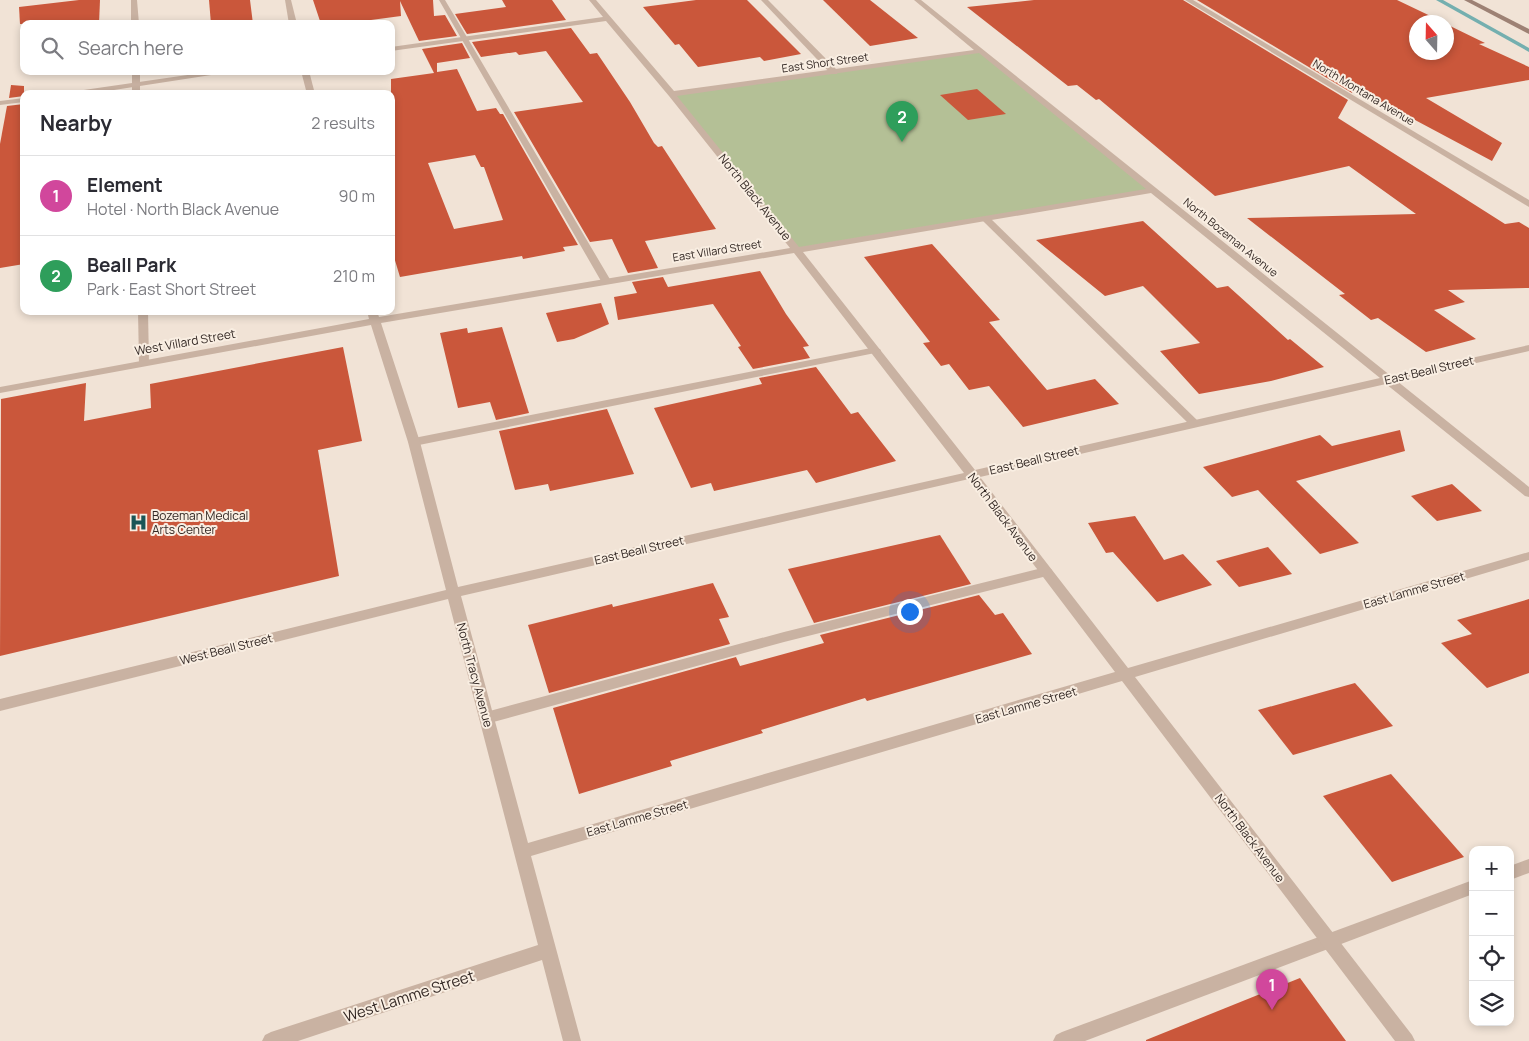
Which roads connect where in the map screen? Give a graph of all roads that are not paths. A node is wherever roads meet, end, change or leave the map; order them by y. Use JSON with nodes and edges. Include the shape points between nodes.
{"nodes":[{"id":1,"x":134,"y":0,"type":"edge"},
{"id":2,"x":288,"y":0,"type":"edge"},
{"id":3,"x":442,"y":0,"type":"edge"},
{"id":4,"x":592,"y":0,"type":"edge"},
{"id":5,"x":764,"y":0,"type":"edge"},
{"id":6,"x":918,"y":0,"type":"edge"},
{"id":7,"x":1188,"y":0,"type":"edge"},
{"id":8,"x":1467,"y":0,"type":"edge"},
{"id":9,"x":607,"y":19,"type":"junction"},
{"id":10,"x":135,"y":20,"type":"edge"},
{"id":11,"x":292,"y":20,"type":"edge"},
{"id":12,"x":1529,"y":32,"type":"edge"},
{"id":13,"x":465,"y":38,"type":"junction"},
{"id":14,"x":395,"y":48,"type":"edge"},
{"id":15,"x":980,"y":50,"type":"junction"},
{"id":16,"x":834,"y":72,"type":"junction"},
{"id":17,"x":136,"y":75,"type":"edge"},
{"id":18,"x":205,"y":75,"type":"edge"},
{"id":19,"x":306,"y":75,"type":"edge"},
{"id":20,"x":136,"y":85,"type":"junction"},
{"id":21,"x":99,"y":90,"type":"edge"},
{"id":22,"x":136,"y":90,"type":"edge"},
{"id":23,"x":310,"y":90,"type":"edge"},
{"id":24,"x":672,"y":94,"type":"junction"},
{"id":25,"x":20,"y":100,"type":"edge"},
{"id":26,"x":0,"y":103,"type":"edge"},
{"id":27,"x":1153,"y":190,"type":"junction"},
{"id":28,"x":1529,"y":204,"type":"edge"},
{"id":29,"x":986,"y":218,"type":"junction"},
{"id":30,"x":796,"y":250,"type":"junction"},
{"id":31,"x":606,"y":281,"type":"junction"},
{"id":32,"x":395,"y":313,"type":"edge"},
{"id":33,"x":143,"y":315,"type":"edge"},
{"id":34,"x":373,"y":316,"type":"edge"},
{"id":35,"x":1529,"y":348,"type":"edge"},
{"id":36,"x":876,"y":350,"type":"junction"},
{"id":37,"x":144,"y":364,"type":"junction"},
{"id":38,"x":1388,"y":380,"type":"junction"},
{"id":39,"x":0,"y":390,"type":"edge"},
{"id":40,"x":1195,"y":424,"type":"junction"},
{"id":41,"x":414,"y":442,"type":"junction"},
{"id":42,"x":971,"y":475,"type":"junction"},
{"id":43,"x":1529,"y":493,"type":"edge"},
{"id":44,"x":1529,"y":556,"type":"edge"},
{"id":45,"x":1046,"y":572,"type":"junction"},
{"id":46,"x":452,"y":593,"type":"junction"},
{"id":47,"x":1125,"y":675,"type":"junction"},
{"id":48,"x":0,"y":705,"type":"edge"},
{"id":49,"x":486,"y":718,"type":"junction"},
{"id":50,"x":522,"y":852,"type":"junction"},
{"id":51,"x":1529,"y":866,"type":"edge"},
{"id":52,"x":1514,"y":872,"type":"edge"},
{"id":53,"x":1469,"y":889,"type":"edge"},
{"id":54,"x":1328,"y":942,"type":"junction"},
{"id":55,"x":548,"y":950,"type":"junction"},
{"id":56,"x":271,"y":1041,"type":"edge"},
{"id":57,"x":572,"y":1041,"type":"edge"},
{"id":58,"x":1062,"y":1041,"type":"edge"},
{"id":59,"x":1406,"y":1041,"type":"edge"}],
"edges":[{"from":1,"to":10,"type":"street"},
{"from":2,"to":11,"type":"street"},
{"from":3,"to":13,"type":"street"},
{"from":4,"to":9,"type":"street","name":"North Black Avenue"},
{"from":5,"to":16,"type":"street"},
{"from":6,"to":15,"type":"street","name":"North Bozeman Avenue"},
{"from":7,"to":28,"type":"street","name":"North Montana Avenue"},
{"from":8,"to":12,"type":"main road"},
{"from":9,"to":13,"type":"street"},
{"from":9,"to":24,"type":"street","name":"North Black Avenue"},
{"from":13,"to":14,"type":"street"},
{"from":13,"to":31,"type":"street"},
{"from":15,"to":16,"type":"street","name":"East Short Street"},
{"from":15,"to":27,"type":"street","name":"North Bozeman Avenue"},
{"from":16,"to":24,"type":"street","name":"East Short Street"},
{"from":17,"to":20,"type":"street"},
{"from":18,"to":20,"type":"street"},
{"from":19,"to":23,"type":"street"},
{"from":20,"to":21,"type":"street"},
{"from":20,"to":22,"type":"street"},
{"from":24,"to":30,"type":"street","name":"North Black Avenue"},
{"from":25,"to":26,"type":"street"},
{"from":27,"to":29,"type":"street","name":"East Villard Street"},
{"from":27,"to":38,"type":"street","name":"North Bozeman Avenue"},
{"from":29,"to":30,"type":"street","name":"East Villard Street"},
{"from":29,"to":40,"type":"street"},
{"from":30,"to":31,"type":"street","name":"East Villard Street"},
{"from":30,"to":36,"type":"street","name":"North Black Avenue"},
{"from":31,"to":32,"type":"street","name":"East Villard Street"},
{"from":33,"to":37,"type":"street"},
{"from":34,"to":37,"type":"street","name":"West Villard Street"},
{"from":34,"to":41,"type":"street","name":"North Tracy Avenue"},
{"from":35,"to":38,"type":"street","name":"East Beall Street"},
{"from":36,"to":41,"type":"street"},
{"from":36,"to":42,"type":"street","name":"North Black Avenue"},
{"from":37,"to":39,"type":"street","name":"West Villard Street"},
{"from":38,"to":40,"type":"street","name":"East Beall Street"},
{"from":38,"to":43,"type":"street","name":"North Bozeman Avenue"},
{"from":40,"to":42,"type":"street","name":"East Beall Street"},
{"from":41,"to":46,"type":"street","name":"North Tracy Avenue"},
{"from":42,"to":45,"type":"street","name":"North Black Avenue"},
{"from":42,"to":46,"type":"street","name":"East Beall Street"},
{"from":44,"to":47,"type":"street","name":"East Lamme Street"},
{"from":45,"to":47,"type":"street","name":"North Black Avenue"},
{"from":45,"to":49,"type":"street","via":[[784,637]]},
{"from":46,"to":48,"type":"street","name":"West Beall Street"},
{"from":46,"to":49,"type":"street","name":"North Tracy Avenue"},
{"from":47,"to":50,"type":"street","name":"East Lamme Street"},
{"from":47,"to":54,"type":"street","name":"North Black Avenue"},
{"from":49,"to":50,"type":"street","name":"North Tracy Avenue"},
{"from":50,"to":55,"type":"street","name":"North Tracy Avenue"},
{"from":51,"to":52,"type":"street"},
{"from":53,"to":54,"type":"street"},
{"from":54,"to":58,"type":"street"},
{"from":54,"to":59,"type":"street","name":"North Black Avenue"},
{"from":55,"to":56,"type":"street","name":"West Lamme Street"},
{"from":55,"to":57,"type":"street","name":"North Tracy Avenue"}]}
